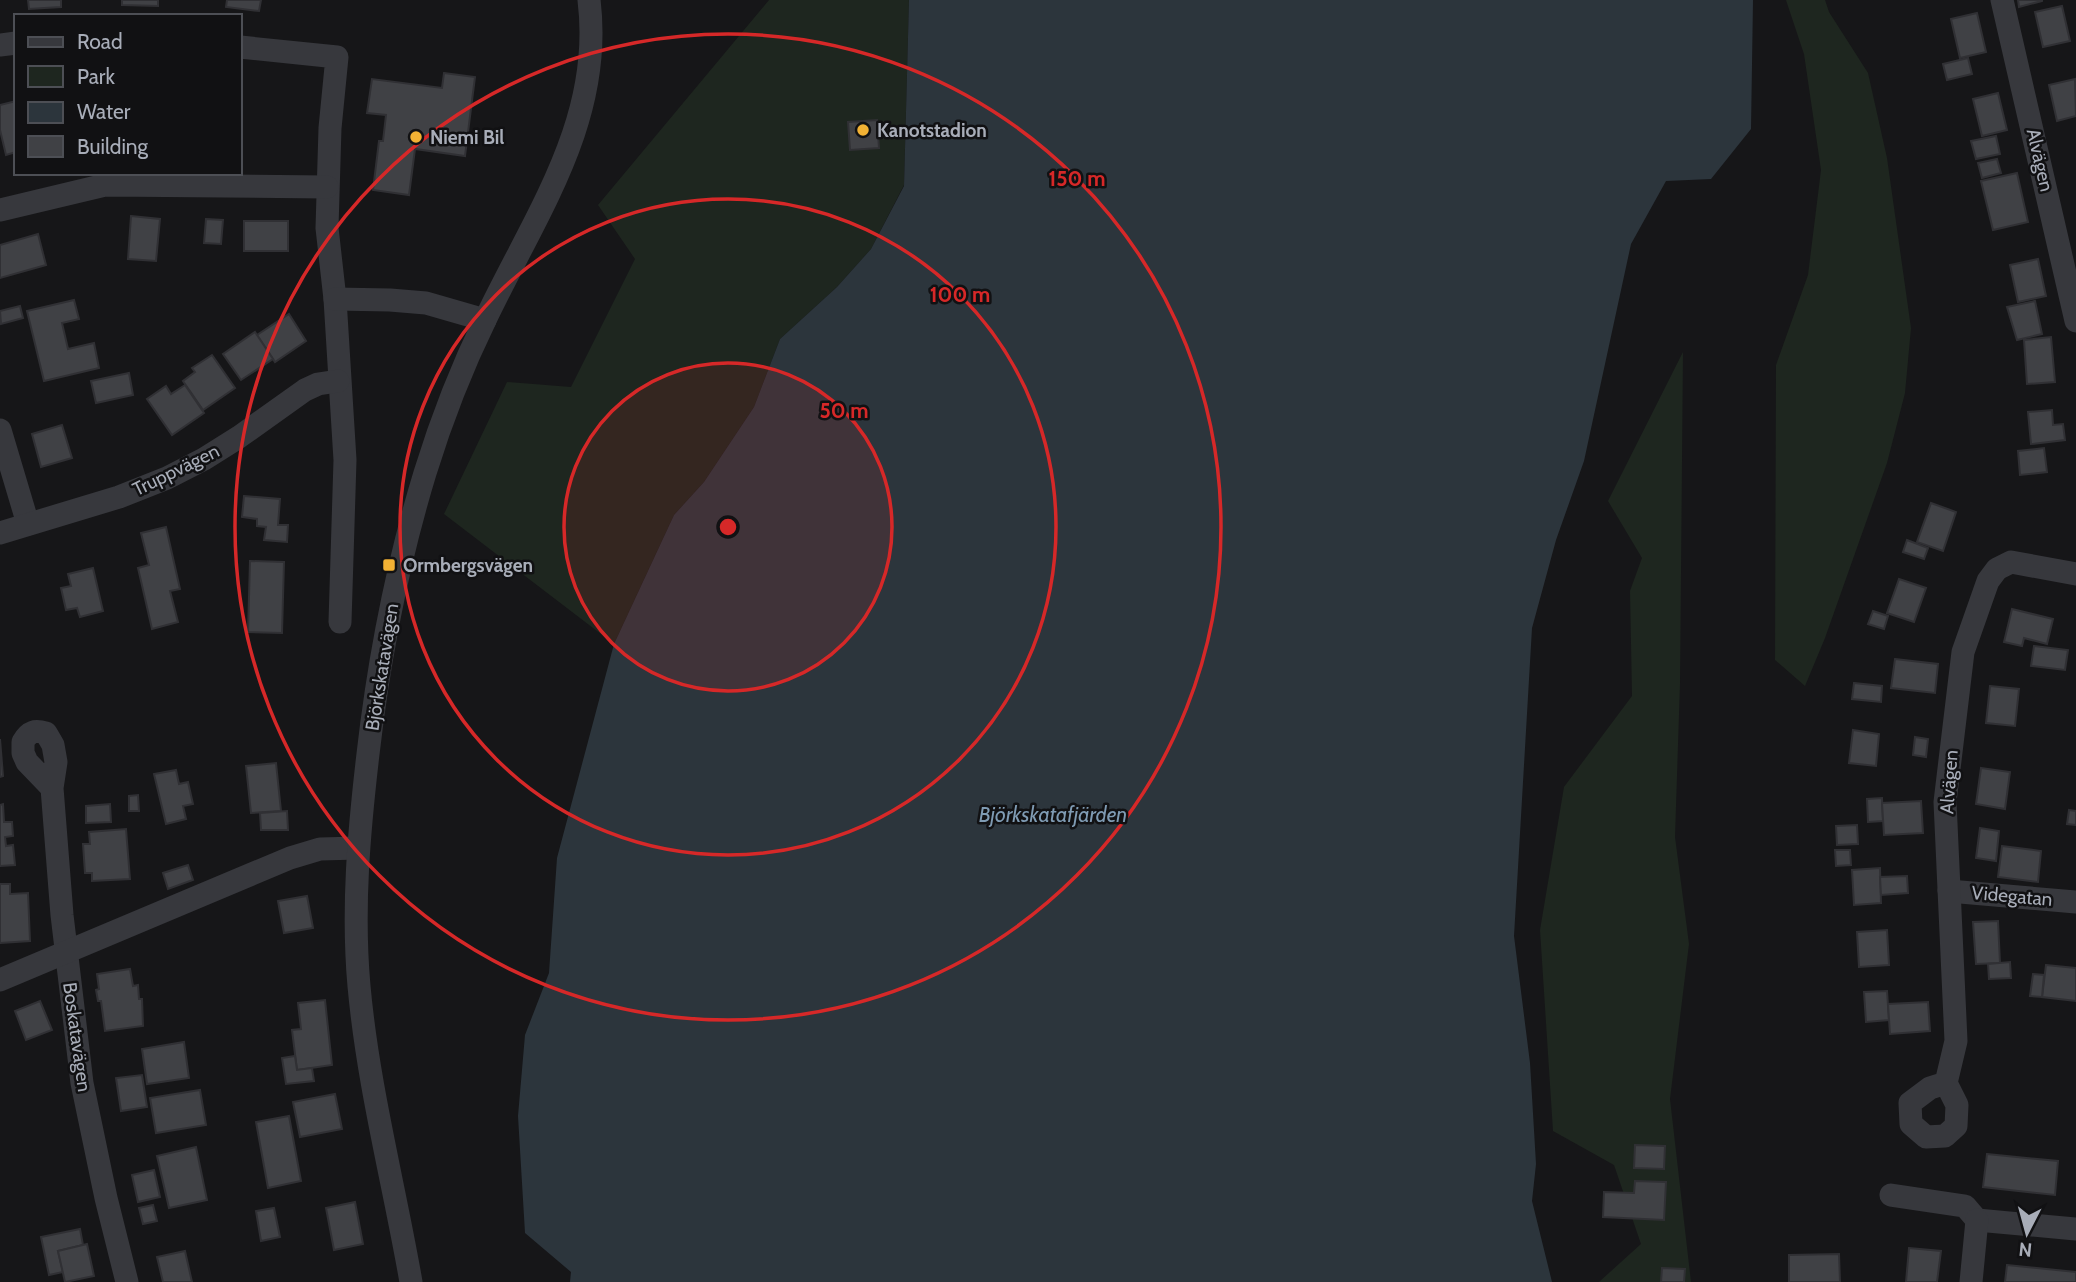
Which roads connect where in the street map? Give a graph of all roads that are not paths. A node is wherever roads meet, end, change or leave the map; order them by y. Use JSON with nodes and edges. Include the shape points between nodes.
{"nodes":[{"id":1,"x":589,"y":0,"type":"edge"},
{"id":2,"x":2002,"y":0,"type":"edge"},
{"id":3,"x":242,"y":47,"type":"edge"},
{"id":4,"x":327,"y":187,"type":"junction"},
{"id":5,"x":0,"y":210,"type":"edge"},
{"id":6,"x":335,"y":299,"type":"junction"},
{"id":7,"x":485,"y":320,"type":"junction"},
{"id":8,"x":2076,"y":321,"type":"edge"},
{"id":9,"x":338,"y":381,"type":"junction"},
{"id":10,"x":0,"y":430,"type":"edge"},
{"id":11,"x":28,"y":524,"type":"junction"},
{"id":12,"x":0,"y":533,"type":"edge"},
{"id":13,"x":2076,"y":574,"type":"edge"},
{"id":14,"x":340,"y":622,"type":"dead end"},
{"id":15,"x":52,"y":788,"type":"dead end"},
{"id":16,"x":358,"y":848,"type":"junction"},
{"id":17,"x":1949,"y":891,"type":"junction"},
{"id":18,"x":2076,"y":902,"type":"edge"},
{"id":19,"x":66,"y":951,"type":"junction"},
{"id":20,"x":0,"y":980,"type":"edge"},
{"id":21,"x":1947,"y":1083,"type":"dead end"},
{"id":22,"x":1891,"y":1195,"type":"dead end"},
{"id":23,"x":1977,"y":1220,"type":"junction"},
{"id":24,"x":2076,"y":1229,"type":"edge"},
{"id":25,"x":127,"y":1282,"type":"edge"},
{"id":26,"x":411,"y":1282,"type":"edge"},
{"id":27,"x":1971,"y":1282,"type":"edge"}],
"edges":[{"from":1,"to":7,"type":"street","name":"Björkskatavägen","via":[[590,68],[571,145]]},
{"from":2,"to":8,"type":"street","name":"Alvägen"},
{"from":3,"to":4,"type":"street","via":[[337,57]]},
{"from":4,"to":5,"type":"street","via":[[105,185]]},
{"from":4,"to":6,"type":"street"},
{"from":6,"to":7,"type":"street","via":[[426,303]]},
{"from":6,"to":9,"type":"street"},
{"from":7,"to":16,"type":"street","name":"Björkskatavägen","via":[[426,472],[392,600],[376,684]]},
{"from":9,"to":11,"type":"street","name":"Truppvägen","via":[[305,390],[239,437],[167,478]]},
{"from":9,"to":14,"type":"street","via":[[345,460]]},
{"from":10,"to":11,"type":"street"},
{"from":11,"to":12,"type":"street","name":"Truppvägen"},
{"from":13,"to":17,"type":"street","name":"Alvägen","via":[[2011,562],[1997,569],[1988,581],[1963,652],[1953,724],[1945,802]]},
{"from":15,"to":19,"type":"street","name":"Boskatavägen"},
{"from":16,"to":19,"type":"street","via":[[320,849],[290,858]]},
{"from":16,"to":26,"type":"street","name":"Björkskatavägen","via":[[359,988]]},
{"from":17,"to":18,"type":"street","name":"Videgatan"},
{"from":17,"to":21,"type":"street","name":"Alvägen","via":[[1956,1041]]},
{"from":19,"to":20,"type":"street"},
{"from":19,"to":25,"type":"street","name":"Boskatavägen","via":[[82,1083]]},
{"from":22,"to":23,"type":"street","via":[[1965,1206]]},
{"from":23,"to":24,"type":"street"},
{"from":23,"to":27,"type":"street"}]}
